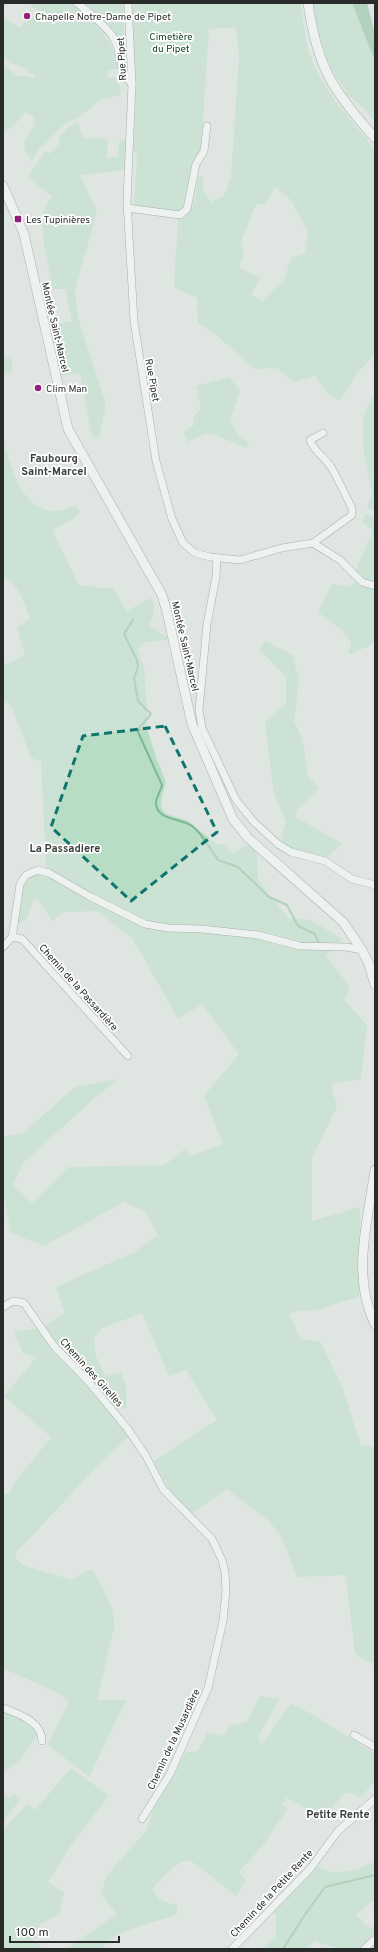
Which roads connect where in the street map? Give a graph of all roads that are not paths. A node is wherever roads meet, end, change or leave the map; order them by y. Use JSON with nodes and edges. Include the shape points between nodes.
{"nodes":[{"id":1,"x":77,"y":3,"type":"edge"},
{"id":2,"x":128,"y":3,"type":"edge"},
{"id":3,"x":308,"y":3,"type":"edge"},
{"id":4,"x":132,"y":84,"type":"junction"},
{"id":5,"x":208,"y":126,"type":"dead end"},
{"id":6,"x":375,"y":138,"type":"edge"},
{"id":7,"x":4,"y":191,"type":"edge"},
{"id":8,"x":127,"y":208,"type":"junction"},
{"id":9,"x":322,"y":433,"type":"dead end"},
{"id":10,"x":313,"y":543,"type":"junction"},
{"id":11,"x":217,"y":558,"type":"junction"},
{"id":12,"x":375,"y":586,"type":"edge"},
{"id":13,"x":198,"y":730,"type":"junction"},
{"id":14,"x":375,"y":885,"type":"edge"},
{"id":15,"x":12,"y":937,"type":"junction"},
{"id":16,"x":3,"y":947,"type":"edge"},
{"id":17,"x":362,"y":950,"type":"junction"},
{"id":18,"x":375,"y":985,"type":"edge"},
{"id":19,"x":128,"y":1056,"type":"dead end"},
{"id":20,"x":375,"y":1170,"type":"edge"},
{"id":21,"x":3,"y":1307,"type":"edge"},
{"id":22,"x":375,"y":1324,"type":"edge"},
{"id":23,"x":208,"y":1688,"type":"joint"},
{"id":24,"x":3,"y":1708,"type":"edge"},
{"id":25,"x":354,"y":1735,"type":"dead end"},
{"id":26,"x":42,"y":1742,"type":"dead end"},
{"id":27,"x":375,"y":1747,"type":"edge"},
{"id":28,"x":375,"y":1799,"type":"edge"},
{"id":29,"x":142,"y":1819,"type":"dead end"},
{"id":30,"x":375,"y":1939,"type":"edge"},
{"id":31,"x":232,"y":1949,"type":"edge"},
{"id":32,"x":364,"y":1949,"type":"edge"}],
"edges":[{"from":1,"to":4,"type":"street","via":[[112,36],[120,54],[126,80]]},
{"from":2,"to":4,"type":"street","name":"Rue Pipet"},
{"from":3,"to":6,"type":"main road","via":[[314,40],[325,70],[344,102]]},
{"from":4,"to":8,"type":"street","name":"Rue Pipet"},
{"from":5,"to":8,"type":"street","via":[[204,151],[196,164],[187,209],[180,215]]},
{"from":7,"to":13,"type":"main road","name":"Montée Saint-Marcel","via":[[24,234],[67,424],[162,595]]},
{"from":8,"to":11,"type":"street","name":"Rue Pipet","via":[[134,326],[156,461],[164,493],[183,543],[199,554]]},
{"from":9,"to":10,"type":"street","via":[[310,442],[315,452],[325,459],[331,468],[352,508],[352,515]]},
{"from":10,"to":11,"type":"street","name":"Rue Pipet","via":[[282,548],[240,560]]},
{"from":10,"to":12,"type":"street","via":[[340,560],[362,582]]},
{"from":11,"to":13,"type":"street","via":[[207,624]]},
{"from":13,"to":14,"type":"street","via":[[236,800],[268,836],[291,852],[325,861],[352,879]]},
{"from":13,"to":17,"type":"main road","name":"Montée Saint-Marcel","via":[[226,806],[240,830],[343,922]]},
{"from":15,"to":16,"type":"street"},
{"from":15,"to":17,"type":"street","via":[[20,884],[31,872],[44,871],[145,924],[258,935],[300,946]]},
{"from":15,"to":19,"type":"street","name":"Chemin de la Passardière","via":[[22,939]]},
{"from":17,"to":18,"type":"main road","name":"Montée Saint-Marcel"},
{"from":20,"to":22,"type":"main road","via":[[362,1257],[367,1302]]},
{"from":21,"to":23,"type":"street","name":"Chemin des Girelles","via":[[12,1302],[24,1303],[54,1346],[88,1381],[127,1428],[146,1456],[163,1489],[194,1519],[217,1548],[225,1573],[226,1591],[219,1643]]},
{"from":23,"to":29,"type":"street","name":"Chemin de la Musardière","via":[[170,1774]]},
{"from":24,"to":26,"type":"street","via":[[29,1719],[42,1736]]},
{"from":25,"to":27,"type":"street"},
{"from":28,"to":31,"type":"street","name":"Chemin de la Petite Rente","via":[[338,1831],[310,1869]]},
{"from":30,"to":32,"type":"street"}]}
